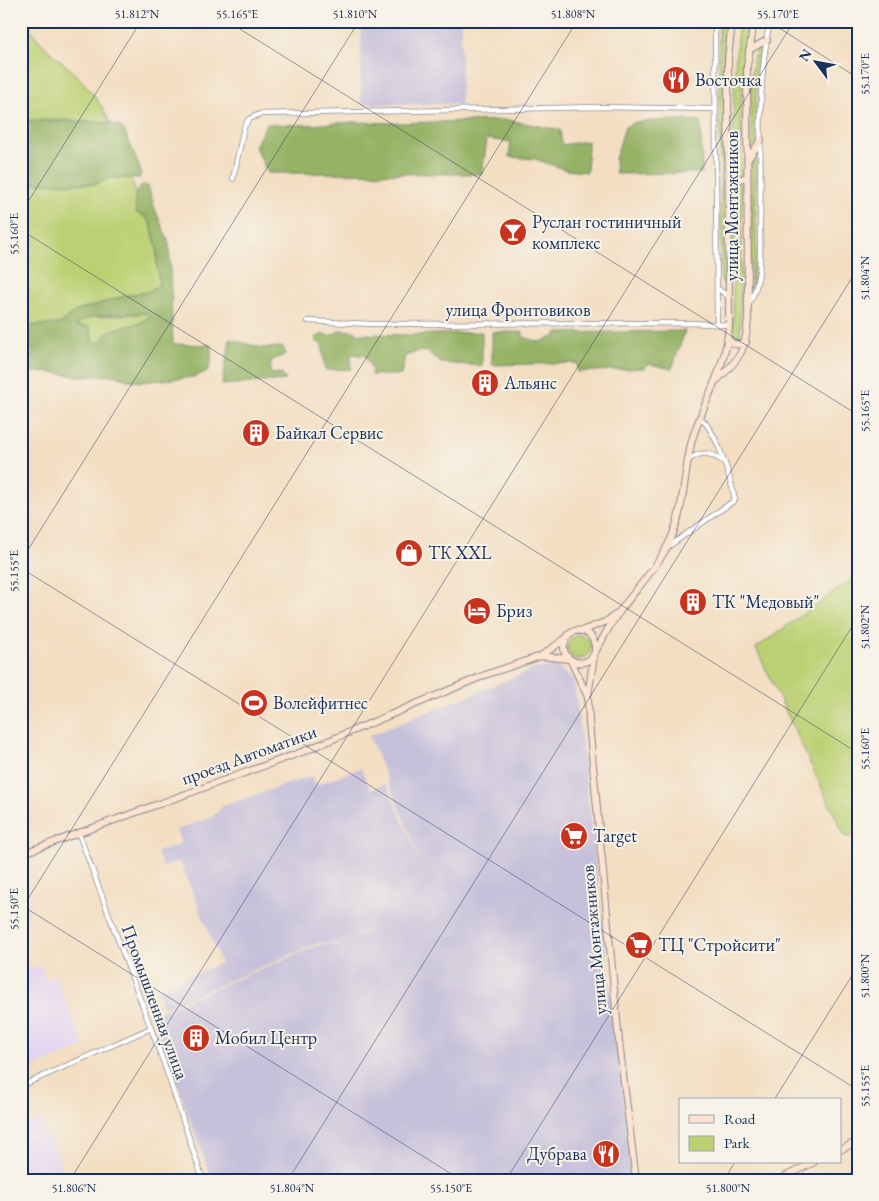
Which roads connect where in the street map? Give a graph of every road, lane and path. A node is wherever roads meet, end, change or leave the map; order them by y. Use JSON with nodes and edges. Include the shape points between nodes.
{"nodes":[{"id":1,"x":732,"y":21,"type":"edge"},
{"id":2,"x":754,"y":21,"type":"edge"},
{"id":3,"x":770,"y":21,"type":"edge"},
{"id":4,"x":716,"y":22,"type":"edge"},
{"id":5,"x":767,"y":40,"type":"junction"},
{"id":6,"x":750,"y":50,"type":"junction"},
{"id":7,"x":716,"y":110,"type":"junction"},
{"id":8,"x":761,"y":140,"type":"junction"},
{"id":9,"x":747,"y":160,"type":"junction"},
{"id":10,"x":728,"y":177,"type":"junction"},
{"id":11,"x":747,"y":177,"type":"junction"},
{"id":12,"x":233,"y":179,"type":"dead end"},
{"id":13,"x":718,"y":288,"type":"junction"},
{"id":14,"x":729,"y":297,"type":"junction"},
{"id":15,"x":748,"y":305,"type":"junction"},
{"id":16,"x":308,"y":321,"type":"dead end"},
{"id":17,"x":717,"y":325,"type":"junction"},
{"id":18,"x":729,"y":325,"type":"junction"},
{"id":19,"x":728,"y":339,"type":"junction"},
{"id":20,"x":746,"y":342,"type":"junction"},
{"id":21,"x":716,"y":381,"type":"junction"},
{"id":22,"x":700,"y":418,"type":"junction"},
{"id":23,"x":687,"y":461,"type":"junction"},
{"id":24,"x":724,"y":461,"type":"junction"},
{"id":25,"x":668,"y":546,"type":"junction"},
{"id":26,"x":618,"y":613,"type":"junction"},
{"id":27,"x":581,"y":630,"type":"junction"},
{"id":28,"x":566,"y":639,"type":"junction"},
{"id":29,"x":595,"y":653,"type":"junction"},
{"id":30,"x":541,"y":656,"type":"junction"},
{"id":31,"x":570,"y":659,"type":"junction"},
{"id":32,"x":588,"y":696,"type":"junction"},
{"id":33,"x":79,"y":834,"type":"junction"},
{"id":34,"x":21,"y":854,"type":"edge"},
{"id":35,"x":151,"y":1028,"type":"junction"},
{"id":36,"x":21,"y":1086,"type":"edge"},
{"id":37,"x":858,"y":1141,"type":"edge"},
{"id":38,"x":842,"y":1149,"type":"edge"},
{"id":39,"x":810,"y":1164,"type":"edge"},
{"id":40,"x":203,"y":1180,"type":"edge"},
{"id":41,"x":636,"y":1180,"type":"edge"},
{"id":42,"x":778,"y":1180,"type":"edge"}],
"edges":[{"from":1,"to":10,"type":"main road","name":"улица Монтажников","via":[[728,59]]},
{"from":2,"to":6,"type":"main road","name":"улица Монтажников"},
{"from":3,"to":5,"type":"street"},
{"from":4,"to":7,"type":"street"},
{"from":5,"to":6,"type":"main road"},
{"from":5,"to":8,"type":"street","via":[[762,76]]},
{"from":6,"to":9,"type":"main road","name":"улица Монтажников","via":[[747,66]]},
{"from":7,"to":12,"type":"street","via":[[599,107],[260,114],[249,119],[244,127]]},
{"from":7,"to":13,"type":"street"},
{"from":8,"to":9,"type":"main road"},
{"from":8,"to":15,"type":"street","via":[[758,277],[754,296]]},
{"from":9,"to":11,"type":"main road","name":"улица Монтажников"},
{"from":10,"to":11,"type":"main road","via":[[737,180]]},
{"from":10,"to":14,"type":"main road","name":"улица Монтажников"},
{"from":11,"to":15,"type":"main road","name":"улица Монтажников"},
{"from":13,"to":14,"type":"street"},
{"from":13,"to":17,"type":"street"},
{"from":14,"to":18,"type":"main road","name":"улица Монтажников"},
{"from":15,"to":20,"type":"main road","name":"улица Монтажников"},
{"from":16,"to":17,"type":"street","name":"улица Фронтовиков"},
{"from":17,"to":18,"type":"street","name":"улица Фронтовиков"},
{"from":18,"to":19,"type":"main road","name":"улица Монтажников"},
{"from":19,"to":20,"type":"main road","via":[[740,345]]},
{"from":19,"to":21,"type":"main road","name":"улица Монтажников"},
{"from":20,"to":21,"type":"main road","name":"улица Монтажников","via":[[739,358]]},
{"from":21,"to":22,"type":"main road","name":"улица Монтажников"},
{"from":22,"to":23,"type":"main road","name":"улица Монтажников"},
{"from":22,"to":24,"type":"street","via":[[709,426]]},
{"from":23,"to":24,"type":"street","via":[[696,454],[708,453]]},
{"from":23,"to":25,"type":"main road","name":"улица Монтажников","via":[[679,516]]},
{"from":24,"to":25,"type":"street","via":[[735,500]]},
{"from":25,"to":26,"type":"main road","name":"улица Монтажников"},
{"from":26,"to":27,"type":"main road","name":"улица Монтажников","via":[[605,622]]},
{"from":26,"to":29,"type":"main road","name":"улица Монтажников"},
{"from":27,"to":28,"type":"main road","via":[[572,632]]},
{"from":27,"to":29,"type":"main road","via":[[593,637]]},
{"from":28,"to":30,"type":"main road","name":"проезд Автоматики"},
{"from":28,"to":31,"type":"main road","via":[[564,649]]},
{"from":29,"to":31,"type":"main road","via":[[581,663]]},
{"from":29,"to":32,"type":"main road","name":"улица Монтажников"},
{"from":30,"to":31,"type":"main road","name":"проезд Автоматики"},
{"from":30,"to":33,"type":"main road","name":"проезд Автоматики","via":[[485,675],[340,738]]},
{"from":31,"to":32,"type":"main road","name":"улица Монтажников"},
{"from":32,"to":41,"type":"main road","name":"улица Монтажников","via":[[615,1007]]},
{"from":33,"to":34,"type":"main road","name":"проезд Автоматики"},
{"from":33,"to":35,"type":"street","name":"Промышленная улица"},
{"from":35,"to":36,"type":"street"},
{"from":35,"to":40,"type":"street","name":"Промышленная улица"},
{"from":37,"to":38,"type":"main road"},
{"from":39,"to":42,"type":"main road"}]}
